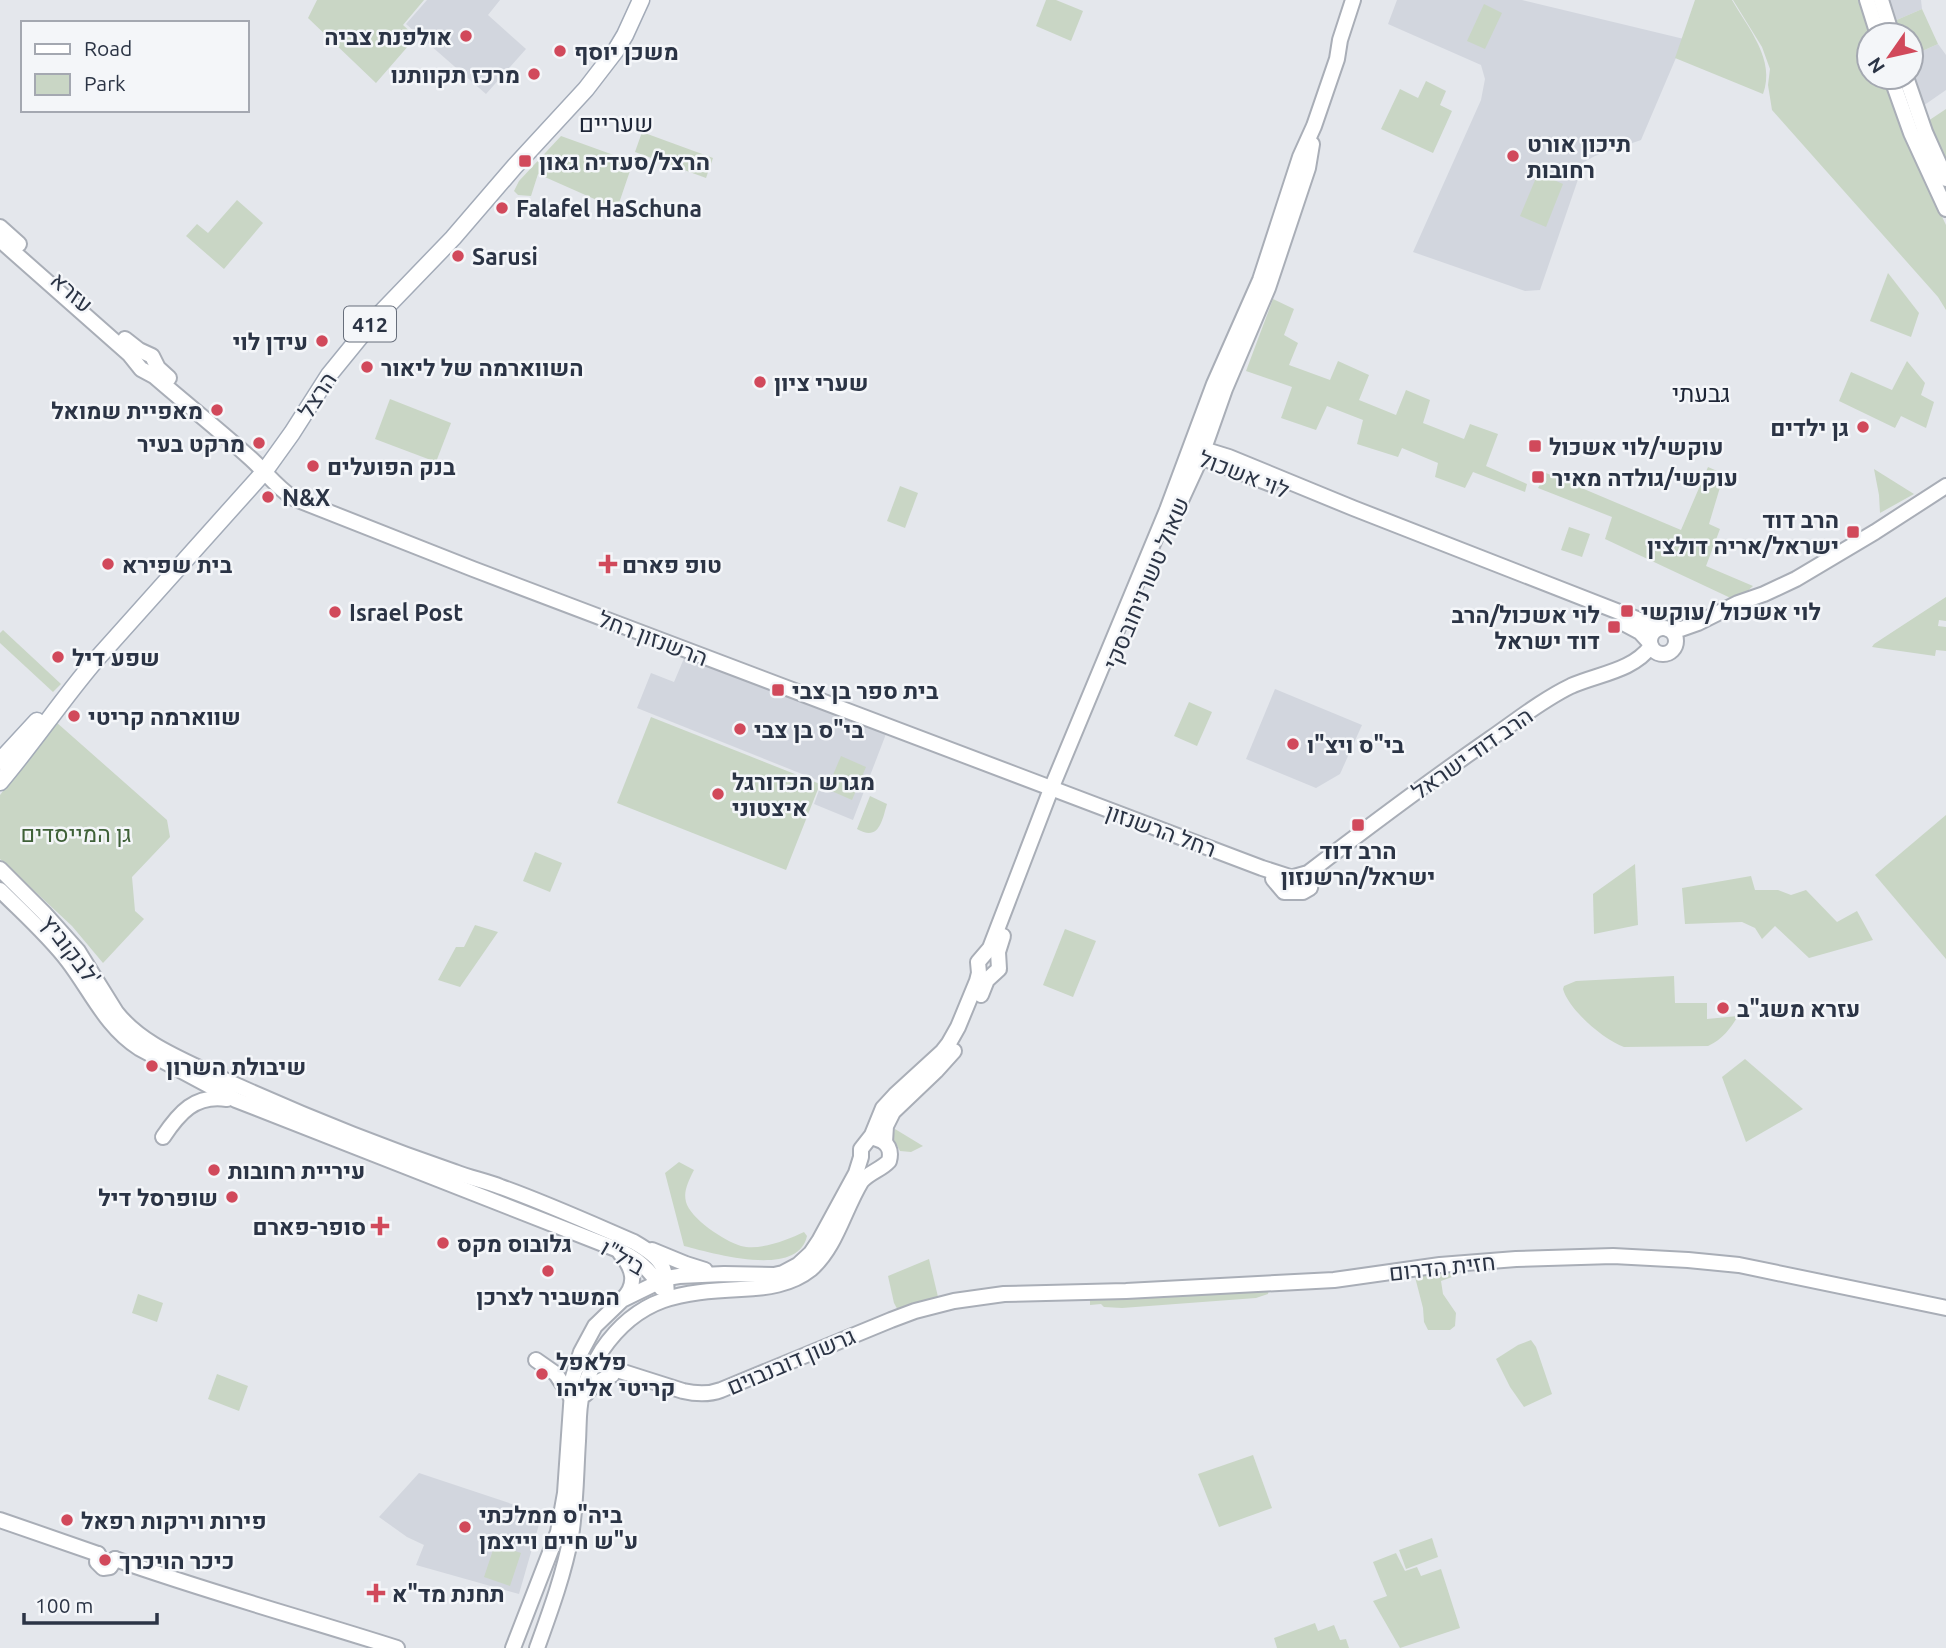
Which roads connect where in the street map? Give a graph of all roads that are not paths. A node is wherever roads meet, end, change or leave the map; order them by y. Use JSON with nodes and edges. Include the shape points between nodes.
{"nodes":[{"id":1,"x":642,"y":0,"type":"edge"},
{"id":2,"x":1353,"y":0,"type":"edge"},
{"id":3,"x":1362,"y":0,"type":"edge"},
{"id":4,"x":1867,"y":0,"type":"edge"},
{"id":5,"x":1881,"y":0,"type":"edge"},
{"id":6,"x":1874,"y":21,"type":"edge"},
{"id":7,"x":1888,"y":21,"type":"edge"},
{"id":8,"x":1337,"y":60,"type":"junction"},
{"id":9,"x":1896,"y":91,"type":"edge"},
{"id":10,"x":1911,"y":91,"type":"edge"},
{"id":11,"x":1314,"y":126,"type":"junction"},
{"id":12,"x":1946,"y":179,"type":"edge"},
{"id":13,"x":1946,"y":209,"type":"edge"},
{"id":14,"x":0,"y":227,"type":"edge"},
{"id":15,"x":0,"y":240,"type":"edge"},
{"id":16,"x":147,"y":363,"type":"junction"},
{"id":17,"x":1209,"y":434,"type":"junction"},
{"id":18,"x":1197,"y":452,"type":"junction"},
{"id":19,"x":1229,"y":457,"type":"junction"},
{"id":20,"x":264,"y":472,"type":"junction"},
{"id":21,"x":1946,"y":486,"type":"edge"},
{"id":22,"x":1698,"y":623,"type":"junction"},
{"id":23,"x":1664,"y":629,"type":"junction"},
{"id":24,"x":1676,"y":644,"type":"junction"},
{"id":25,"x":1651,"y":645,"type":"junction"},
{"id":26,"x":69,"y":691,"type":"junction"},
{"id":27,"x":0,"y":761,"type":"edge"},
{"id":28,"x":0,"y":782,"type":"edge"},
{"id":29,"x":1055,"y":791,"type":"junction"},
{"id":30,"x":1262,"y":868,"type":"junction"},
{"id":31,"x":0,"y":869,"type":"edge"},
{"id":32,"x":1298,"y":877,"type":"junction"},
{"id":33,"x":0,"y":890,"type":"edge"},
{"id":34,"x":992,"y":956,"type":"junction"},
{"id":35,"x":985,"y":972,"type":"junction"},
{"id":36,"x":131,"y":1036,"type":"junction"},
{"id":37,"x":236,"y":1100,"type":"junction"},
{"id":38,"x":163,"y":1137,"type":"dead end"},
{"id":39,"x":869,"y":1140,"type":"junction"},
{"id":40,"x":885,"y":1142,"type":"junction"},
{"id":41,"x":861,"y":1157,"type":"junction"},
{"id":42,"x":878,"y":1168,"type":"junction"},
{"id":43,"x":637,"y":1244,"type":"junction"},
{"id":44,"x":616,"y":1249,"type":"junction"},
{"id":45,"x":724,"y":1274,"type":"junction"},
{"id":46,"x":662,"y":1280,"type":"junction"},
{"id":47,"x":667,"y":1298,"type":"junction"},
{"id":48,"x":622,"y":1300,"type":"junction"},
{"id":49,"x":935,"y":1306,"type":"joint"},
{"id":50,"x":1946,"y":1308,"type":"edge"},
{"id":51,"x":608,"y":1342,"type":"junction"},
{"id":52,"x":536,"y":1360,"type":"dead end"},
{"id":53,"x":576,"y":1367,"type":"junction"},
{"id":54,"x":593,"y":1367,"type":"junction"},
{"id":55,"x":617,"y":1372,"type":"junction"},
{"id":56,"x":575,"y":1403,"type":"junction"},
{"id":57,"x":0,"y":1520,"type":"edge"},
{"id":58,"x":512,"y":1646,"type":"edge"},
{"id":59,"x":397,"y":1648,"type":"edge"},
{"id":60,"x":537,"y":1648,"type":"edge"}],
"edges":[{"from":1,"to":20,"type":"main road","name":"הרצל","number":"412","via":[[625,35],[595,78],[354,343]]},
{"from":2,"to":8,"type":"street","name":"שאול טשרניחובסקי"},
{"from":3,"to":8,"type":"street","name":"שאול טשרניחובסקי"},
{"from":4,"to":6,"type":"street"},
{"from":5,"to":7,"type":"street"},
{"from":8,"to":11,"type":"street","name":"שאול טשרניחובסקי"},
{"from":9,"to":13,"type":"street"},
{"from":10,"to":12,"type":"street"},
{"from":11,"to":17,"type":"street","name":"שאול טשרניחובסקי","via":[[1308,168],[1284,242]]},
{"from":11,"to":18,"type":"street","name":"שאול טשרניחובסקי","via":[[1260,280],[1214,384]]},
{"from":14,"to":16,"type":"street","name":"עזרא"},
{"from":15,"to":16,"type":"street","name":"עזרא","via":[[129,354]]},
{"from":16,"to":20,"type":"street","name":"עזרא","via":[[202,407]]},
{"from":17,"to":18,"type":"street","name":"שאול טשרניחובסקי"},
{"from":17,"to":19,"type":"street"},
{"from":18,"to":19,"type":"street","name":"לוי אשכול"},
{"from":18,"to":25,"type":"street","name":"לוי אשכול","via":[[1633,628]]},
{"from":18,"to":29,"type":"street","name":"שאול טשרניחובסקי"},
{"from":19,"to":23,"type":"street","name":"לוי אשכול"},
{"from":20,"to":26,"type":"main road","name":"הרצל","number":"412"},
{"from":20,"to":29,"type":"street","name":"הרשנזון רחל","via":[[283,491],[313,507]]},
{"from":21,"to":22,"type":"street","via":[[1796,579]]},
{"from":22,"to":23,"type":"street"},
{"from":22,"to":24,"type":"street"},
{"from":23,"to":24,"type":"street","via":[[1675,635]]},
{"from":23,"to":25,"type":"street","via":[[1653,632]]},
{"from":24,"to":25,"type":"street","via":[[1667,654]]},
{"from":25,"to":32,"type":"street","name":"הרב דוד ישראל","via":[[1632,664],[1550,698]]},
{"from":26,"to":27,"type":"main road","name":"הרצל","number":"412"},
{"from":26,"to":28,"type":"main road","name":"הרצל","number":"412"},
{"from":29,"to":30,"type":"street","name":"רחל הרשנזון"},
{"from":29,"to":34,"type":"street","name":"שאול טשרניחובסקי"},
{"from":30,"to":32,"type":"street","name":"רחל הרשנזון"},
{"from":30,"to":32,"type":"street","via":[[1283,892],[1306,891],[1311,886],[1307,877]]},
{"from":31,"to":36,"type":"street","name":"לבקוביץ'","via":[[78,951]]},
{"from":33,"to":36,"type":"street","name":"לבקוביץ'","via":[[53,942],[109,1023]]},
{"from":34,"to":35,"type":"street","via":[[979,958]]},
{"from":34,"to":35,"type":"street","via":[[999,969]]},
{"from":35,"to":39,"type":"street","via":[[954,1035],[888,1102]]},
{"from":35,"to":40,"type":"street","via":[[987,980],[966,1032],[942,1065],[890,1116]]},
{"from":36,"to":37,"type":"street","name":"ביל\"ו","via":[[149,1054]]},
{"from":36,"to":43,"type":"street","name":"ביל\"ו","via":[[336,1128],[507,1189]]},
{"from":37,"to":38,"type":"street","via":[[201,1100],[179,1116]]},
{"from":37,"to":44,"type":"street","name":"ביל\"ו"},
{"from":39,"to":40,"type":"street"},
{"from":39,"to":41,"type":"street"},
{"from":40,"to":42,"type":"street","via":[[890,1157]]},
{"from":41,"to":42,"type":"street","via":[[869,1167]]},
{"from":41,"to":45,"type":"street","via":[[819,1241],[798,1265],[774,1275]]},
{"from":42,"to":47,"type":"street","via":[[858,1188],[824,1254],[800,1276],[762,1288],[700,1291]]},
{"from":43,"to":45,"type":"street"},
{"from":43,"to":46,"type":"street","name":"ביל\"ו","via":[[664,1267]]},
{"from":44,"to":46,"type":"street","name":"ביל\"ו"},
{"from":44,"to":48,"type":"street","via":[[633,1277]]},
{"from":45,"to":46,"type":"street"},
{"from":46,"to":47,"type":"street","name":"ביל\"ו"},
{"from":46,"to":48,"type":"street"},
{"from":47,"to":51,"type":"street","via":[[632,1318]]},
{"from":48,"to":53,"type":"street","via":[[595,1326]]},
{"from":49,"to":50,"type":"street","name":"חזית הדרום","via":[[1004,1294],[1334,1280],[1440,1265],[1613,1256],[1688,1259],[1773,1271]]},
{"from":49,"to":55,"type":"street","name":"גרשון דובנבוים","via":[[713,1393],[694,1394]]},
{"from":51,"to":54,"type":"street"},
{"from":51,"to":55,"type":"street"},
{"from":52,"to":56,"type":"street","via":[[556,1374]]},
{"from":53,"to":54,"type":"street","name":"גרשון דובנבוים"},
{"from":53,"to":56,"type":"street"},
{"from":54,"to":55,"type":"street","name":"גרשון דובנבוים"},
{"from":54,"to":56,"type":"street"},
{"from":55,"to":56,"type":"street"},
{"from":56,"to":58,"type":"street","via":[[558,1532]]},
{"from":56,"to":60,"type":"street","via":[[570,1539]]},
{"from":57,"to":59,"type":"street","via":[[97,1554],[103,1568],[115,1559]]}]}
